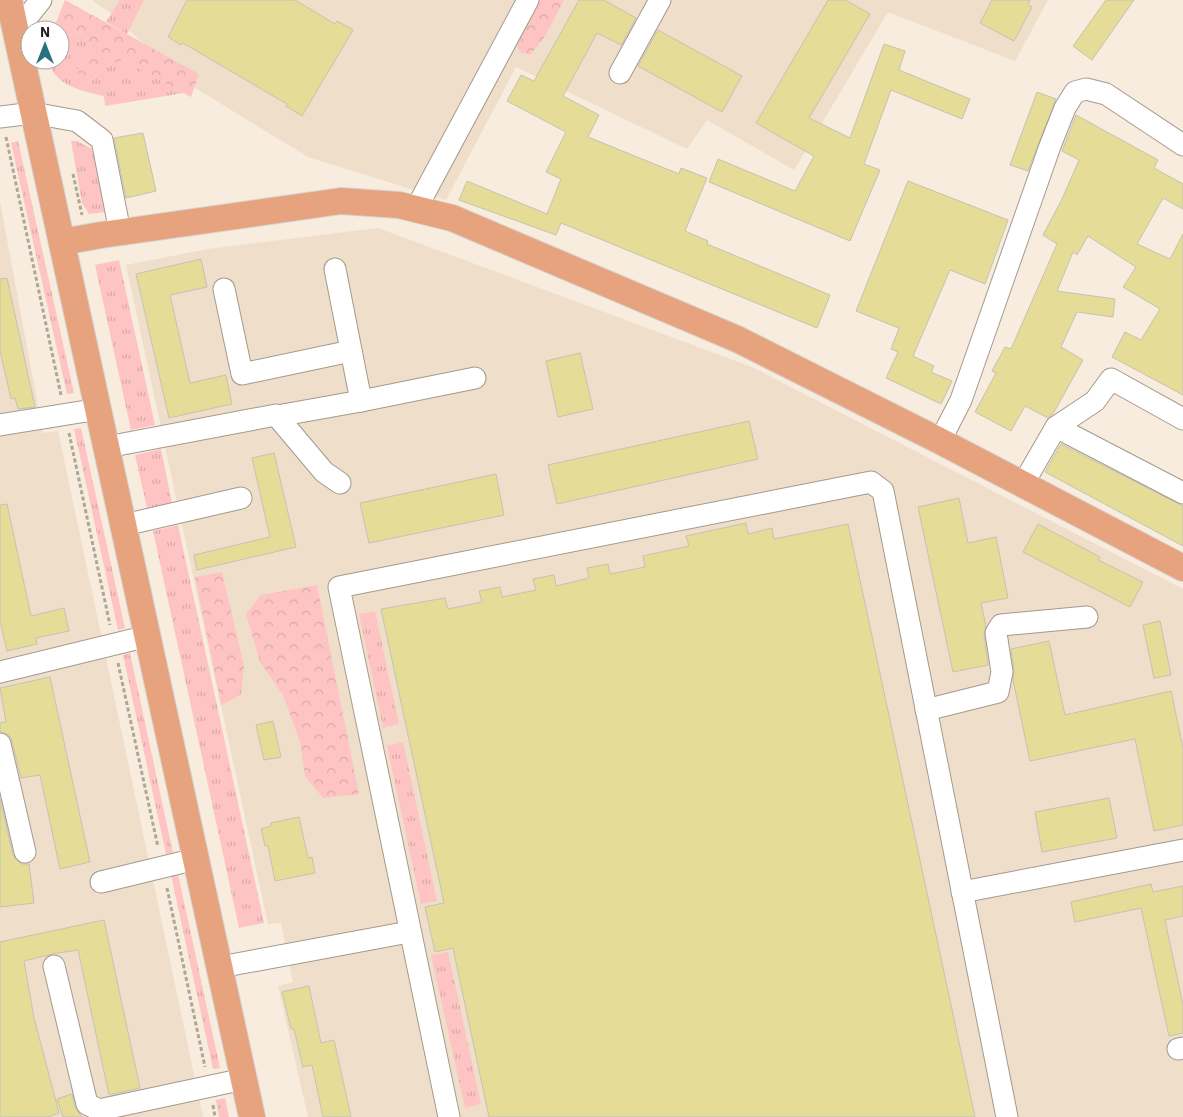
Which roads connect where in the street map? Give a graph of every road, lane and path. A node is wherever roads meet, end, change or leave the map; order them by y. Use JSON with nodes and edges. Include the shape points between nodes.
{"nodes":[{"id":1,"x":9,"y":0,"type":"edge"},
{"id":2,"x":41,"y":0,"type":"edge"},
{"id":3,"x":528,"y":0,"type":"edge"},
{"id":4,"x":660,"y":0,"type":"edge"},
{"id":5,"x":17,"y":30,"type":"junction"},
{"id":6,"x":620,"y":73,"type":"dead end"},
{"id":7,"x":33,"y":113,"type":"junction"},
{"id":8,"x":1,"y":116,"type":"edge"},
{"id":9,"x":1183,"y":145,"type":"edge"},
{"id":10,"x":416,"y":209,"type":"junction"},
{"id":11,"x":120,"y":232,"type":"junction"},
{"id":12,"x":62,"y":242,"type":"junction"},
{"id":13,"x":335,"y":269,"type":"dead end"},
{"id":14,"x":224,"y":289,"type":"dead end"},
{"id":15,"x":350,"y":351,"type":"junction"},
{"id":16,"x":475,"y":378,"type":"dead end"},
{"id":17,"x":361,"y":401,"type":"junction"},
{"id":18,"x":63,"y":403,"type":"dead end"},
{"id":19,"x":98,"y":409,"type":"junction"},
{"id":20,"x":277,"y":416,"type":"junction"},
{"id":21,"x":1183,"y":418,"type":"edge"},
{"id":22,"x":0,"y":425,"type":"edge"},
{"id":23,"x":1056,"y":427,"type":"junction"},
{"id":24,"x":69,"y":432,"type":"dead end"},
{"id":25,"x":940,"y":441,"type":"junction"},
{"id":26,"x":107,"y":447,"type":"junction"},
{"id":27,"x":340,"y":483,"type":"dead end"},
{"id":28,"x":1023,"y":484,"type":"junction"},
{"id":29,"x":1183,"y":493,"type":"edge"},
{"id":30,"x":241,"y":498,"type":"dead end"},
{"id":31,"x":124,"y":525,"type":"junction"},
{"id":32,"x":1183,"y":568,"type":"edge"},
{"id":33,"x":1087,"y":617,"type":"dead end"},
{"id":34,"x":148,"y":636,"type":"junction"},
{"id":35,"x":114,"y":644,"type":"junction"},
{"id":36,"x":0,"y":672,"type":"edge"},
{"id":37,"x":926,"y":710,"type":"junction"},
{"id":38,"x":0,"y":744,"type":"edge"},
{"id":39,"x":1183,"y":850,"type":"edge"},
{"id":40,"x":25,"y":852,"type":"dead end"},
{"id":41,"x":196,"y":859,"type":"junction"},
{"id":42,"x":162,"y":867,"type":"junction"},
{"id":43,"x":101,"y":882,"type":"dead end"},
{"id":44,"x":962,"y":892,"type":"junction"},
{"id":45,"x":409,"y":932,"type":"junction"},
{"id":46,"x":54,"y":966,"type":"dead end"},
{"id":47,"x":220,"y":967,"type":"junction"},
{"id":48,"x":244,"y":1079,"type":"junction"},
{"id":49,"x":209,"y":1087,"type":"junction"},
{"id":50,"x":99,"y":1114,"type":"edge"},
{"id":51,"x":215,"y":1117,"type":"edge"},
{"id":52,"x":252,"y":1117,"type":"edge"},
{"id":53,"x":449,"y":1117,"type":"edge"},
{"id":54,"x":1007,"y":1117,"type":"edge"}],
"edges":[{"from":1,"to":5,"type":"main road"},
{"from":2,"to":5,"type":"street"},
{"from":3,"to":10,"type":"street"},
{"from":4,"to":6,"type":"street"},
{"from":5,"to":7,"type":"main road"},
{"from":7,"to":8,"type":"street"},
{"from":7,"to":11,"type":"street","via":[[77,121],[102,140]]},
{"from":7,"to":12,"type":"main road"},
{"from":8,"to":18,"type":"path"},
{"from":9,"to":25,"type":"street","via":[[1106,94],[1086,89],[1075,92],[1050,146],[961,400]]},
{"from":10,"to":11,"type":"main road","via":[[341,202]]},
{"from":10,"to":25,"type":"main road","via":[[452,218],[737,339]]},
{"from":11,"to":12,"type":"main road"},
{"from":12,"to":19,"type":"main road"},
{"from":13,"to":15,"type":"street"},
{"from":14,"to":15,"type":"street","via":[[242,374]]},
{"from":15,"to":17,"type":"street"},
{"from":16,"to":17,"type":"street"},
{"from":17,"to":20,"type":"street"},
{"from":19,"to":22,"type":"street"},
{"from":19,"to":26,"type":"main road"},
{"from":20,"to":26,"type":"street"},
{"from":20,"to":27,"type":"street","via":[[324,472]]},
{"from":21,"to":23,"type":"street","via":[[1111,379],[1095,401]]},
{"from":23,"to":28,"type":"street"},
{"from":23,"to":29,"type":"street"},
{"from":24,"to":35,"type":"path"},
{"from":25,"to":28,"type":"main road"},
{"from":26,"to":31,"type":"main road"},
{"from":28,"to":32,"type":"main road"},
{"from":30,"to":31,"type":"street"},
{"from":31,"to":34,"type":"main road"},
{"from":33,"to":37,"type":"street","via":[[1001,625],[996,633],[1002,672],[998,692]]},
{"from":34,"to":35,"type":"street"},
{"from":34,"to":41,"type":"main road"},
{"from":35,"to":36,"type":"street"},
{"from":35,"to":42,"type":"path"},
{"from":37,"to":44,"type":"street"},
{"from":37,"to":45,"type":"street","via":[[882,491],[871,482],[339,587]]},
{"from":38,"to":40,"type":"street"},
{"from":39,"to":44,"type":"street"},
{"from":41,"to":42,"type":"street"},
{"from":41,"to":47,"type":"main road"},
{"from":42,"to":43,"type":"street"},
{"from":42,"to":49,"type":"path"},
{"from":44,"to":54,"type":"street"},
{"from":45,"to":47,"type":"street"},
{"from":45,"to":53,"type":"street"},
{"from":46,"to":50,"type":"street","via":[[88,1104]]},
{"from":47,"to":48,"type":"main road"},
{"from":48,"to":49,"type":"street"},
{"from":48,"to":52,"type":"main road"},
{"from":49,"to":50,"type":"street"},
{"from":49,"to":51,"type":"path"}]}
